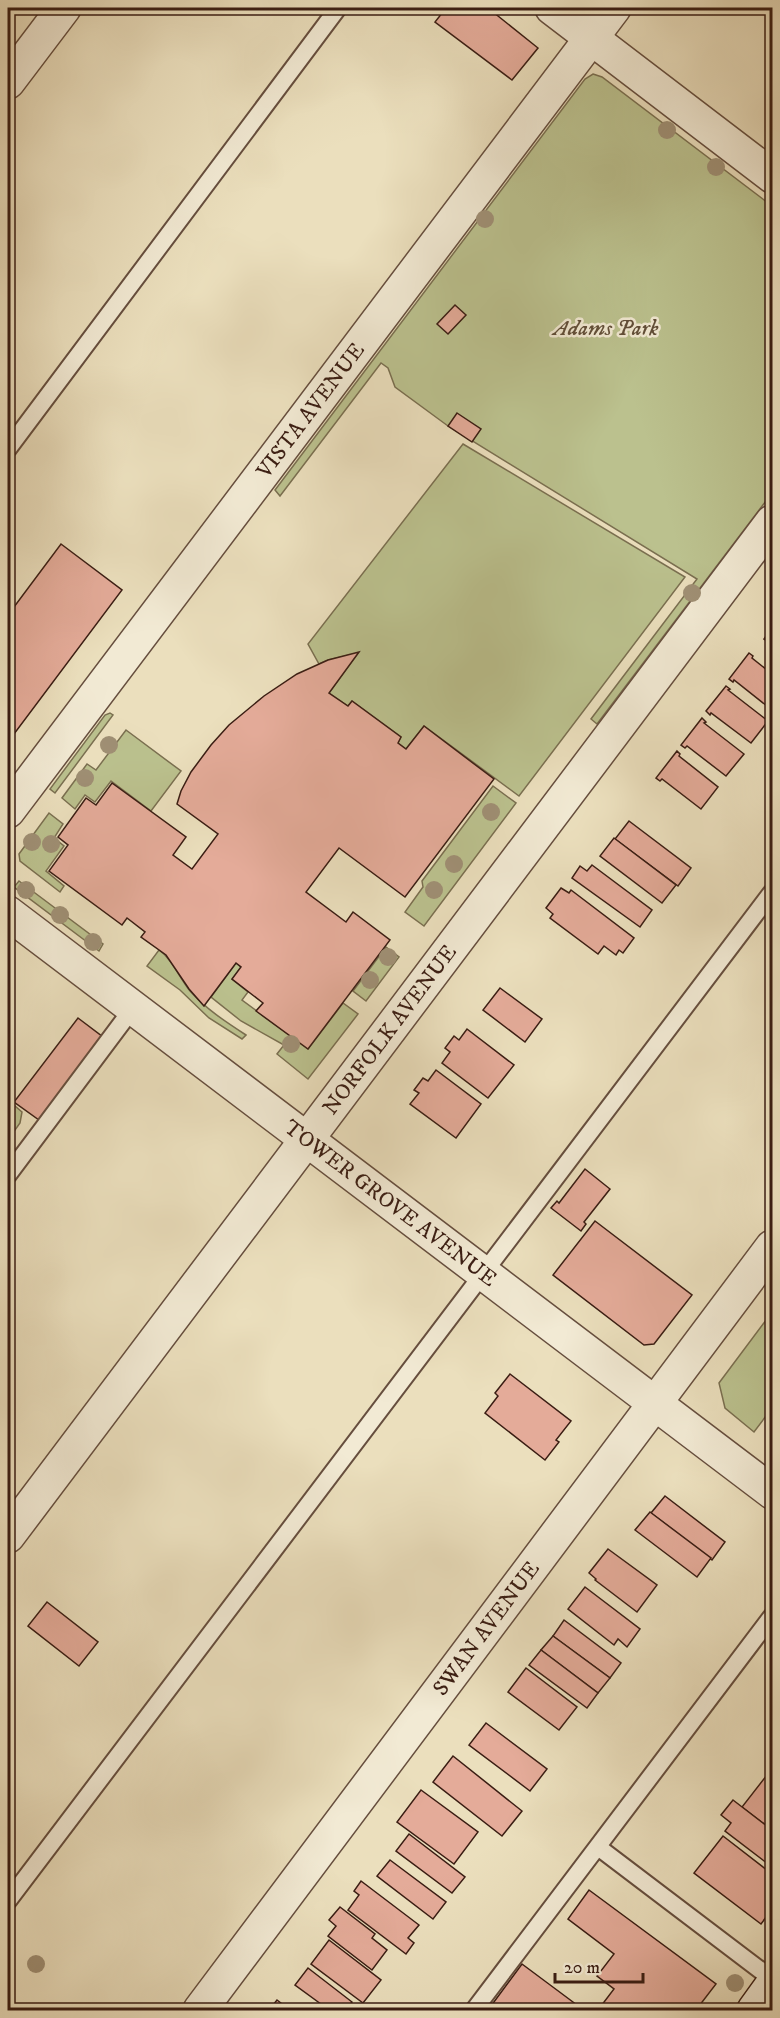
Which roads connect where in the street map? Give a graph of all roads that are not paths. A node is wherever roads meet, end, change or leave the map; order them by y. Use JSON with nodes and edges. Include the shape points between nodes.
{"nodes":[{"id":1,"x":64,"y":8,"type":"edge"},
{"id":2,"x":338,"y":8,"type":"edge"},
{"id":3,"x":552,"y":8,"type":"edge"},
{"id":4,"x":614,"y":8,"type":"edge"},
{"id":5,"x":591,"y":37,"type":"junction"},
{"id":6,"x":8,"y":82,"type":"edge"},
{"id":7,"x":770,"y":169,"type":"edge"},
{"id":8,"x":8,"y":449,"type":"edge"},
{"id":9,"x":772,"y":522,"type":"edge"},
{"id":10,"x":8,"y":811,"type":"edge"},
{"id":11,"x":772,"y":891,"type":"edge"},
{"id":12,"x":8,"y":913,"type":"edge"},
{"id":13,"x":133,"y":1008,"type":"junction"},
{"id":14,"x":307,"y":1140,"type":"junction"},
{"id":15,"x":8,"y":1174,"type":"edge"},
{"id":16,"x":772,"y":1247,"type":"edge"},
{"id":17,"x":483,"y":1274,"type":"junction"},
{"id":18,"x":654,"y":1403,"type":"junction"},
{"id":19,"x":772,"y":1492,"type":"edge"},
{"id":20,"x":8,"y":1536,"type":"edge"},
{"id":21,"x":772,"y":1616,"type":"edge"},
{"id":22,"x":598,"y":1847,"type":"junction"},
{"id":23,"x":8,"y":1900,"type":"edge"},
{"id":24,"x":772,"y":1979,"type":"edge"},
{"id":25,"x":772,"y":1985,"type":"edge"},
{"id":26,"x":200,"y":2010,"type":"edge"},
{"id":27,"x":474,"y":2010,"type":"edge"},
{"id":28,"x":753,"y":2010,"type":"edge"}],
"edges":[{"from":1,"to":6,"type":"street"},
{"from":2,"to":8,"type":"lane"},
{"from":3,"to":5,"type":"street"},
{"from":4,"to":5,"type":"street","name":"VISTA AVENUE"},
{"from":5,"to":7,"type":"street"},
{"from":5,"to":10,"type":"street","name":"VISTA AVENUE"},
{"from":9,"to":14,"type":"street","name":"NORFOLK AVENUE"},
{"from":11,"to":17,"type":"lane"},
{"from":12,"to":13,"type":"street","name":"TOWER GROVE AVENUE"},
{"from":13,"to":14,"type":"street","name":"TOWER GROVE AVENUE"},
{"from":13,"to":15,"type":"lane"},
{"from":14,"to":17,"type":"street","name":"TOWER GROVE AVENUE"},
{"from":14,"to":20,"type":"street","name":"NORFOLK AVENUE"},
{"from":16,"to":18,"type":"street","name":"SWAN AVENUE"},
{"from":17,"to":18,"type":"street","name":"TOWER GROVE AVENUE"},
{"from":17,"to":23,"type":"lane"},
{"from":18,"to":19,"type":"street","name":"TOWER GROVE AVENUE"},
{"from":18,"to":26,"type":"street","name":"SWAN AVENUE"},
{"from":21,"to":22,"type":"lane"},
{"from":22,"to":24,"type":"lane"},
{"from":22,"to":27,"type":"lane"},
{"from":25,"to":28,"type":"street"}]}
